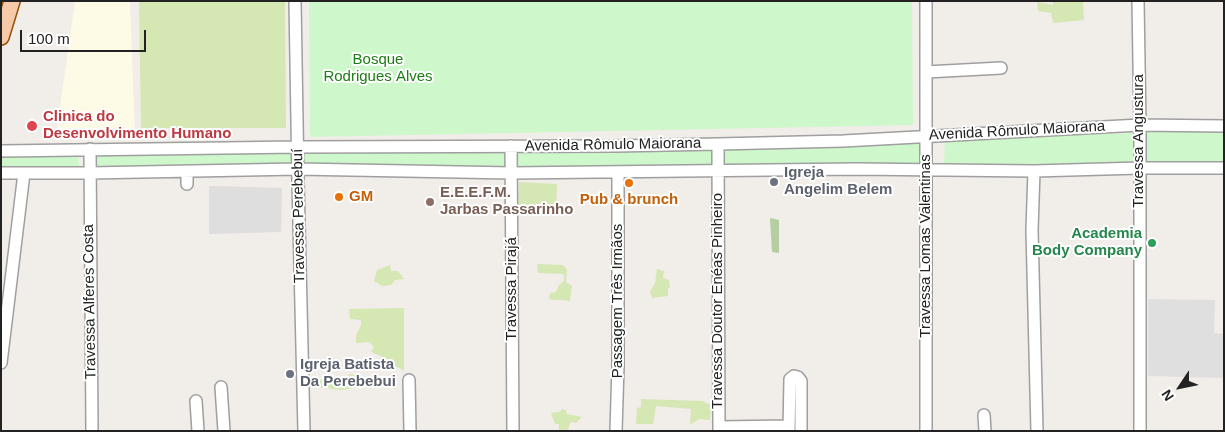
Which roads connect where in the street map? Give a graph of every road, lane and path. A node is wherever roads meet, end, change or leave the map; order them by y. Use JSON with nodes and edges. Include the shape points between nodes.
{"nodes":[{"id":1,"x":12,"y":1,"type":"edge"},
{"id":2,"x":295,"y":1,"type":"edge"},
{"id":3,"x":926,"y":1,"type":"edge"},
{"id":4,"x":1138,"y":1,"type":"edge"},
{"id":5,"x":2,"y":29,"type":"edge"},
{"id":6,"x":1001,"y":68,"type":"dead end"},
{"id":7,"x":926,"y":72,"type":"junction"},
{"id":8,"x":1140,"y":125,"type":"junction"},
{"id":9,"x":1224,"y":126,"type":"edge"},
{"id":10,"x":926,"y":136,"type":"junction"},
{"id":11,"x":718,"y":144,"type":"junction"},
{"id":12,"x":298,"y":146,"type":"junction"},
{"id":13,"x":511,"y":146,"type":"junction"},
{"id":14,"x":90,"y":149,"type":"junction"},
{"id":15,"x":1,"y":150,"type":"edge"},
{"id":16,"x":1140,"y":168,"type":"junction"},
{"id":17,"x":1224,"y":168,"type":"edge"},
{"id":18,"x":298,"y":169,"type":"junction"},
{"id":19,"x":926,"y":169,"type":"junction"},
{"id":20,"x":187,"y":171,"type":"junction"},
{"id":21,"x":718,"y":171,"type":"junction"},
{"id":22,"x":1034,"y":171,"type":"junction"},
{"id":23,"x":618,"y":172,"type":"junction"},
{"id":24,"x":1,"y":173,"type":"edge"},
{"id":25,"x":24,"y":173,"type":"junction"},
{"id":26,"x":89,"y":173,"type":"junction"},
{"id":27,"x":512,"y":173,"type":"junction"},
{"id":28,"x":187,"y":184,"type":"dead end"},
{"id":29,"x":1,"y":363,"type":"edge"},
{"id":30,"x":409,"y":380,"type":"dead end"},
{"id":31,"x":222,"y":386,"type":"dead end"},
{"id":32,"x":196,"y":401,"type":"dead end"},
{"id":33,"x":984,"y":415,"type":"dead end"},
{"id":34,"x":789,"y":428,"type":"edge"},
{"id":35,"x":719,"y":429,"type":"edge"},
{"id":36,"x":92,"y":431,"type":"edge"},
{"id":37,"x":198,"y":431,"type":"edge"},
{"id":38,"x":224,"y":431,"type":"edge"},
{"id":39,"x":304,"y":431,"type":"edge"},
{"id":40,"x":410,"y":431,"type":"edge"},
{"id":41,"x":513,"y":431,"type":"edge"},
{"id":42,"x":616,"y":431,"type":"edge"},
{"id":43,"x":801,"y":431,"type":"edge"},
{"id":44,"x":926,"y":431,"type":"edge"},
{"id":45,"x":985,"y":431,"type":"edge"},
{"id":46,"x":1037,"y":431,"type":"edge"},
{"id":47,"x":1140,"y":431,"type":"edge"}],
"edges":[{"from":1,"to":5,"type":"main road"},
{"from":2,"to":12,"type":"street","name":"Travessa Perebebuí"},
{"from":3,"to":7,"type":"street","name":"Travessa Lomas Valentinas"},
{"from":4,"to":8,"type":"street","name":"Travessa Angustura"},
{"from":6,"to":7,"type":"street"},
{"from":7,"to":10,"type":"street","name":"Travessa Lomas Valentinas"},
{"from":8,"to":9,"type":"street","name":"Avenida Rômulo Maiorana"},
{"from":8,"to":10,"type":"street","name":"Avenida Rômulo Maiorana"},
{"from":8,"to":16,"type":"street","name":"Travessa Angustura"},
{"from":10,"to":11,"type":"street","name":"Avenida Rômulo Maiorana"},
{"from":10,"to":19,"type":"street","name":"Travessa Lomas Valentinas"},
{"from":11,"to":13,"type":"street","name":"Avenida Rômulo Maiorana"},
{"from":11,"to":21,"type":"street","name":"Travessa Doutor Enéas Pinheiro"},
{"from":12,"to":13,"type":"street","name":"Avenida Rômulo Maiorana"},
{"from":12,"to":14,"type":"street","name":"Avenida Rômulo Maiorana"},
{"from":12,"to":18,"type":"street","name":"Travessa Perebebuí"},
{"from":13,"to":27,"type":"street","name":"Travessa Pirajá"},
{"from":14,"to":15,"type":"street","name":"Avenida Rômulo Maiorana"},
{"from":14,"to":26,"type":"street","name":"Travessa Alferes Costa"},
{"from":16,"to":17,"type":"street","name":"Avenida Rômulo Maiorana"},
{"from":16,"to":22,"type":"street","name":"Avenida Rômulo Maiorana"},
{"from":16,"to":47,"type":"street","name":"Travessa Angustura"},
{"from":18,"to":20,"type":"street","name":"Avenida Rômulo Maiorana"},
{"from":18,"to":27,"type":"street","name":"Avenida Rômulo Maiorana"},
{"from":18,"to":39,"type":"street","name":"Travessa Perebebuí"},
{"from":19,"to":21,"type":"street","name":"Avenida Rômulo Maiorana"},
{"from":19,"to":22,"type":"street","name":"Avenida Rômulo Maiorana"},
{"from":19,"to":44,"type":"street","name":"Travessa Lomas Valentinas"},
{"from":20,"to":26,"type":"street","name":"Avenida Rômulo Maiorana"},
{"from":20,"to":28,"type":"street"},
{"from":21,"to":23,"type":"street","name":"Avenida Rômulo Maiorana"},
{"from":21,"to":35,"type":"street","name":"Travessa Doutor Enéas Pinheiro"},
{"from":22,"to":46,"type":"street","via":[[1032,230]]},
{"from":23,"to":27,"type":"street","name":"Avenida Rômulo Maiorana"},
{"from":23,"to":42,"type":"street","name":"Passagem Três Irmãos"},
{"from":24,"to":25,"type":"street","name":"Avenida Rômulo Maiorana"},
{"from":25,"to":26,"type":"street","name":"Avenida Rômulo Maiorana"},
{"from":25,"to":29,"type":"street"},
{"from":26,"to":36,"type":"street","name":"Travessa Alferes Costa"},
{"from":27,"to":41,"type":"street","name":"Travessa Pirajá"},
{"from":30,"to":40,"type":"street"},
{"from":31,"to":38,"type":"street"},
{"from":32,"to":37,"type":"street"},
{"from":33,"to":45,"type":"street"},
{"from":34,"to":35,"type":"street"},
{"from":34,"to":43,"type":"street","via":[[790,379],[794,376],[800,381]]}]}
